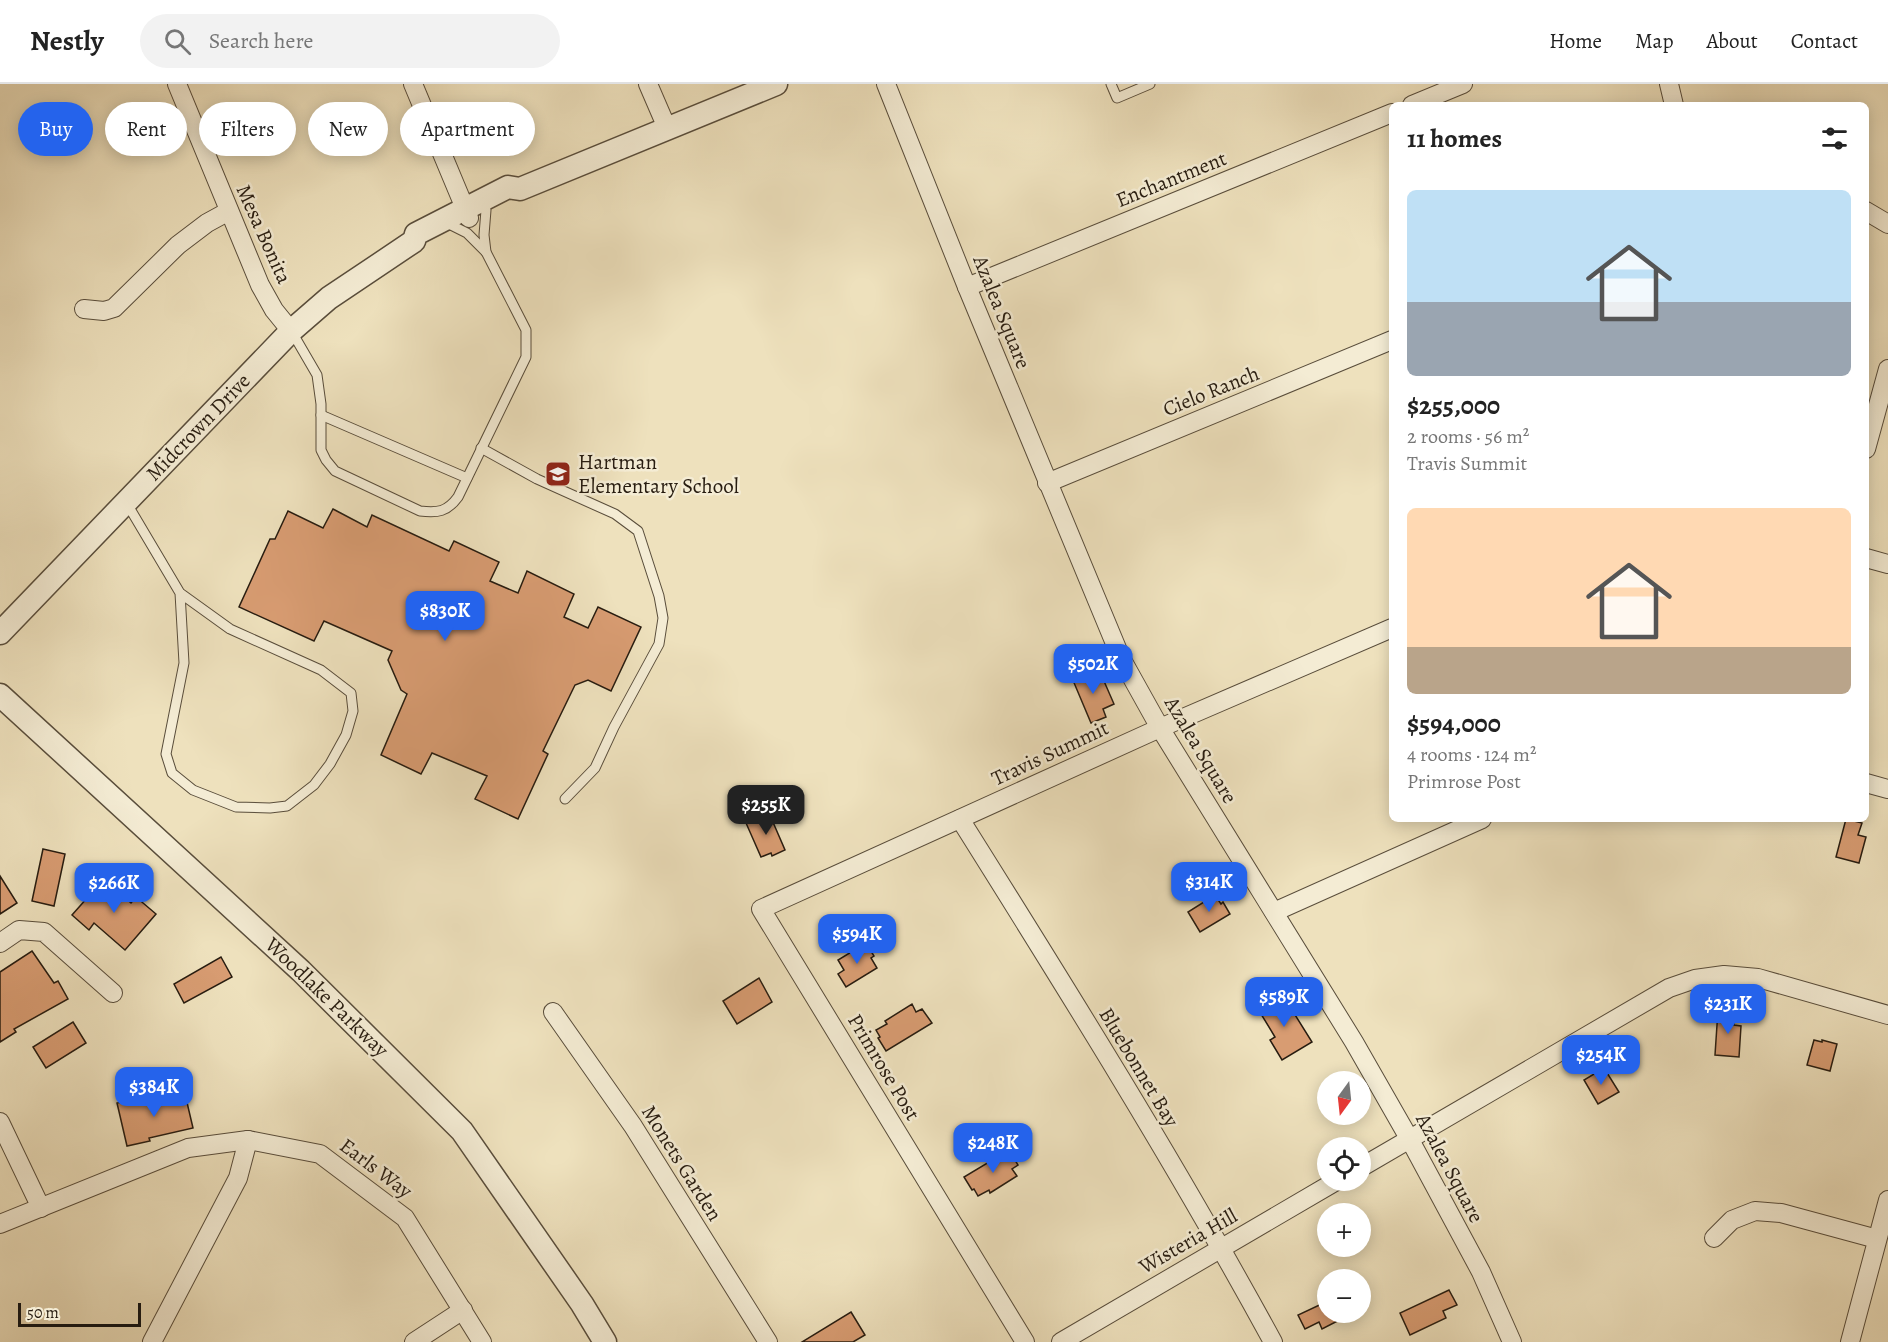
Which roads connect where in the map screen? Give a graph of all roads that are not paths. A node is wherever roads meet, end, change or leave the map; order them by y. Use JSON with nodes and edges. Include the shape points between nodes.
{"nodes":[{"id":1,"x":177,"y":84,"type":"edge"},
{"id":2,"x":413,"y":84,"type":"edge"},
{"id":3,"x":648,"y":84,"type":"edge"},
{"id":4,"x":776,"y":84,"type":"edge"},
{"id":5,"x":886,"y":84,"type":"edge"},
{"id":6,"x":1111,"y":84,"type":"edge"},
{"id":7,"x":1150,"y":84,"type":"edge"},
{"id":8,"x":1463,"y":84,"type":"edge"},
{"id":9,"x":1669,"y":84,"type":"edge"},
{"id":10,"x":1419,"y":102,"type":"edge"},
{"id":11,"x":1673,"y":102,"type":"edge"},
{"id":12,"x":1389,"y":114,"type":"edge"},
{"id":13,"x":667,"y":128,"type":"junction"},
{"id":14,"x":229,"y":211,"type":"junction"},
{"id":15,"x":1869,"y":213,"type":"edge"},
{"id":16,"x":463,"y":216,"type":"junction"},
{"id":17,"x":1888,"y":224,"type":"edge"},
{"id":18,"x":486,"y":252,"type":"junction"},
{"id":19,"x":967,"y":287,"type":"junction"},
{"id":20,"x":84,"y":309,"type":"dead end"},
{"id":21,"x":291,"y":331,"type":"junction"},
{"id":22,"x":1389,"y":341,"type":"edge"},
{"id":23,"x":1888,"y":369,"type":"edge"},
{"id":24,"x":321,"y":415,"type":"junction"},
{"id":25,"x":1869,"y":438,"type":"edge"},
{"id":26,"x":481,"y":448,"type":"junction"},
{"id":27,"x":467,"y":478,"type":"junction"},
{"id":28,"x":1047,"y":483,"type":"junction"},
{"id":29,"x":126,"y":502,"type":"junction"},
{"id":30,"x":1869,"y":559,"type":"edge"},
{"id":31,"x":1888,"y":564,"type":"edge"},
{"id":32,"x":180,"y":593,"type":"junction"},
{"id":33,"x":1389,"y":629,"type":"edge"},
{"id":34,"x":0,"y":633,"type":"edge"},
{"id":35,"x":0,"y":695,"type":"edge"},
{"id":36,"x":1160,"y":728,"type":"junction"},
{"id":37,"x":1869,"y":784,"type":"edge"},
{"id":38,"x":1888,"y":789,"type":"edge"},
{"id":39,"x":565,"y":799,"type":"dead end"},
{"id":40,"x":960,"y":819,"type":"junction"},
{"id":41,"x":1475,"y":822,"type":"edge"},
{"id":42,"x":761,"y":909,"type":"joint"},
{"id":43,"x":1274,"y":912,"type":"junction"},
{"id":44,"x":0,"y":943,"type":"edge"},
{"id":45,"x":112,"y":993,"type":"dead end"},
{"id":46,"x":553,"y":1012,"type":"dead end"},
{"id":47,"x":1888,"y":1015,"type":"edge"},
{"id":48,"x":0,"y":1122,"type":"edge"},
{"id":49,"x":249,"y":1140,"type":"junction"},
{"id":50,"x":1410,"y":1140,"type":"junction"},
{"id":51,"x":1371,"y":1162,"type":"edge"},
{"id":52,"x":1319,"y":1191,"type":"edge"},
{"id":53,"x":1888,"y":1200,"type":"edge"},
{"id":54,"x":41,"y":1208,"type":"junction"},
{"id":55,"x":0,"y":1224,"type":"edge"},
{"id":56,"x":1714,"y":1238,"type":"dead end"},
{"id":57,"x":1877,"y":1239,"type":"junction"},
{"id":58,"x":1222,"y":1247,"type":"junction"},
{"id":59,"x":463,"y":1310,"type":"junction"},
{"id":60,"x":152,"y":1342,"type":"edge"},
{"id":61,"x":414,"y":1342,"type":"edge"},
{"id":62,"x":482,"y":1342,"type":"edge"},
{"id":63,"x":605,"y":1342,"type":"edge"},
{"id":64,"x":768,"y":1342,"type":"edge"},
{"id":65,"x":1025,"y":1342,"type":"edge"},
{"id":66,"x":1061,"y":1342,"type":"edge"},
{"id":67,"x":1274,"y":1342,"type":"edge"},
{"id":68,"x":1512,"y":1342,"type":"edge"},
{"id":69,"x":1850,"y":1342,"type":"edge"}],
"edges":[{"from":1,"to":14,"type":"street","name":"Mesa Bonita"},
{"from":2,"to":16,"type":"street"},
{"from":3,"to":13,"type":"street"},
{"from":4,"to":13,"type":"street","name":"Midcrown Drive"},
{"from":5,"to":19,"type":"street","name":"Azalea Square"},
{"from":6,"to":7,"type":"lane","via":[[1117,98]]},
{"from":8,"to":10,"type":"street"},
{"from":9,"to":11,"type":"street"},
{"from":12,"to":19,"type":"street","name":"Enchantment"},
{"from":13,"to":16,"type":"street","name":"Midcrown Drive","via":[[520,189],[508,187]]},
{"from":14,"to":20,"type":"street","via":[[178,245],[114,308]]},
{"from":14,"to":21,"type":"street","name":"Mesa Bonita","via":[[260,285]]},
{"from":15,"to":17,"type":"street"},
{"from":16,"to":18,"type":"lane","via":[[467,234]]},
{"from":16,"to":18,"type":"lane","via":[[484,235]]},
{"from":16,"to":21,"type":"street","name":"Midcrown Drive","via":[[416,234],[414,241],[329,298]]},
{"from":18,"to":26,"type":"lane","via":[[526,330],[525,357]]},
{"from":19,"to":28,"type":"street","name":"Azalea Square"},
{"from":21,"to":24,"type":"lane","via":[[317,375]]},
{"from":21,"to":29,"type":"street","name":"Midcrown Drive"},
{"from":22,"to":28,"type":"street","name":"Cielo Ranch"},
{"from":23,"to":25,"type":"street"},
{"from":24,"to":27,"type":"lane"},
{"from":24,"to":27,"type":"lane","via":[[321,450],[335,471],[420,511],[435,513],[449,508]]},
{"from":26,"to":27,"type":"lane"},
{"from":26,"to":39,"type":"lane","via":[[537,479],[615,514],[638,531],[659,596],[663,618],[659,644],[595,768]]},
{"from":28,"to":36,"type":"street","name":"Azalea Square","via":[[1121,658]]},
{"from":29,"to":32,"type":"lane"},
{"from":29,"to":34,"type":"street","name":"Midcrown Drive"},
{"from":30,"to":31,"type":"street"},
{"from":32,"to":32,"type":"lane","via":[[184,663],[166,754],[172,773],[193,790],[236,807],[287,806],[314,785],[330,764],[346,735],[353,711],[351,693],[321,670],[230,629]]},
{"from":33,"to":36,"type":"street","name":"Travis Summit"},
{"from":35,"to":63,"type":"street","name":"Woodlake Parkway","via":[[301,971],[462,1131]]},
{"from":36,"to":40,"type":"street","name":"Travis Summit"},
{"from":36,"to":43,"type":"street","name":"Azalea Square"},
{"from":37,"to":38,"type":"street"},
{"from":40,"to":42,"type":"street","name":"Travis Summit"},
{"from":40,"to":58,"type":"street","name":"Bluebonnet Bay"},
{"from":41,"to":43,"type":"street"},
{"from":42,"to":65,"type":"street","name":"Primrose Post"},
{"from":43,"to":50,"type":"street","name":"Azalea Square"},
{"from":44,"to":45,"type":"street","via":[[19,930],[44,932]]},
{"from":46,"to":64,"type":"street","name":"Monets Garden","via":[[633,1126]]},
{"from":47,"to":50,"type":"street","via":[[1758,978],[1724,975],[1695,979],[1669,988]]},
{"from":48,"to":54,"type":"street"},
{"from":49,"to":54,"type":"street","name":"Earls Way","via":[[188,1148]]},
{"from":49,"to":59,"type":"street","name":"Earls Way","via":[[320,1154],[405,1218]]},
{"from":49,"to":60,"type":"street","via":[[238,1178]]},
{"from":50,"to":51,"type":"street"},
{"from":50,"to":68,"type":"street","name":"Azalea Square","via":[[1481,1272]]},
{"from":52,"to":58,"type":"street","name":"Wisteria Hill"},
{"from":53,"to":57,"type":"street"},
{"from":54,"to":55,"type":"street","name":"Earls Way"},
{"from":56,"to":57,"type":"street","via":[[1731,1220],[1755,1211],[1781,1213]]},
{"from":57,"to":69,"type":"street"},
{"from":58,"to":66,"type":"street","name":"Wisteria Hill"},
{"from":58,"to":67,"type":"street","name":"Bluebonnet Bay"},
{"from":59,"to":61,"type":"street"},
{"from":59,"to":62,"type":"street","name":"Earls Way"}]}
